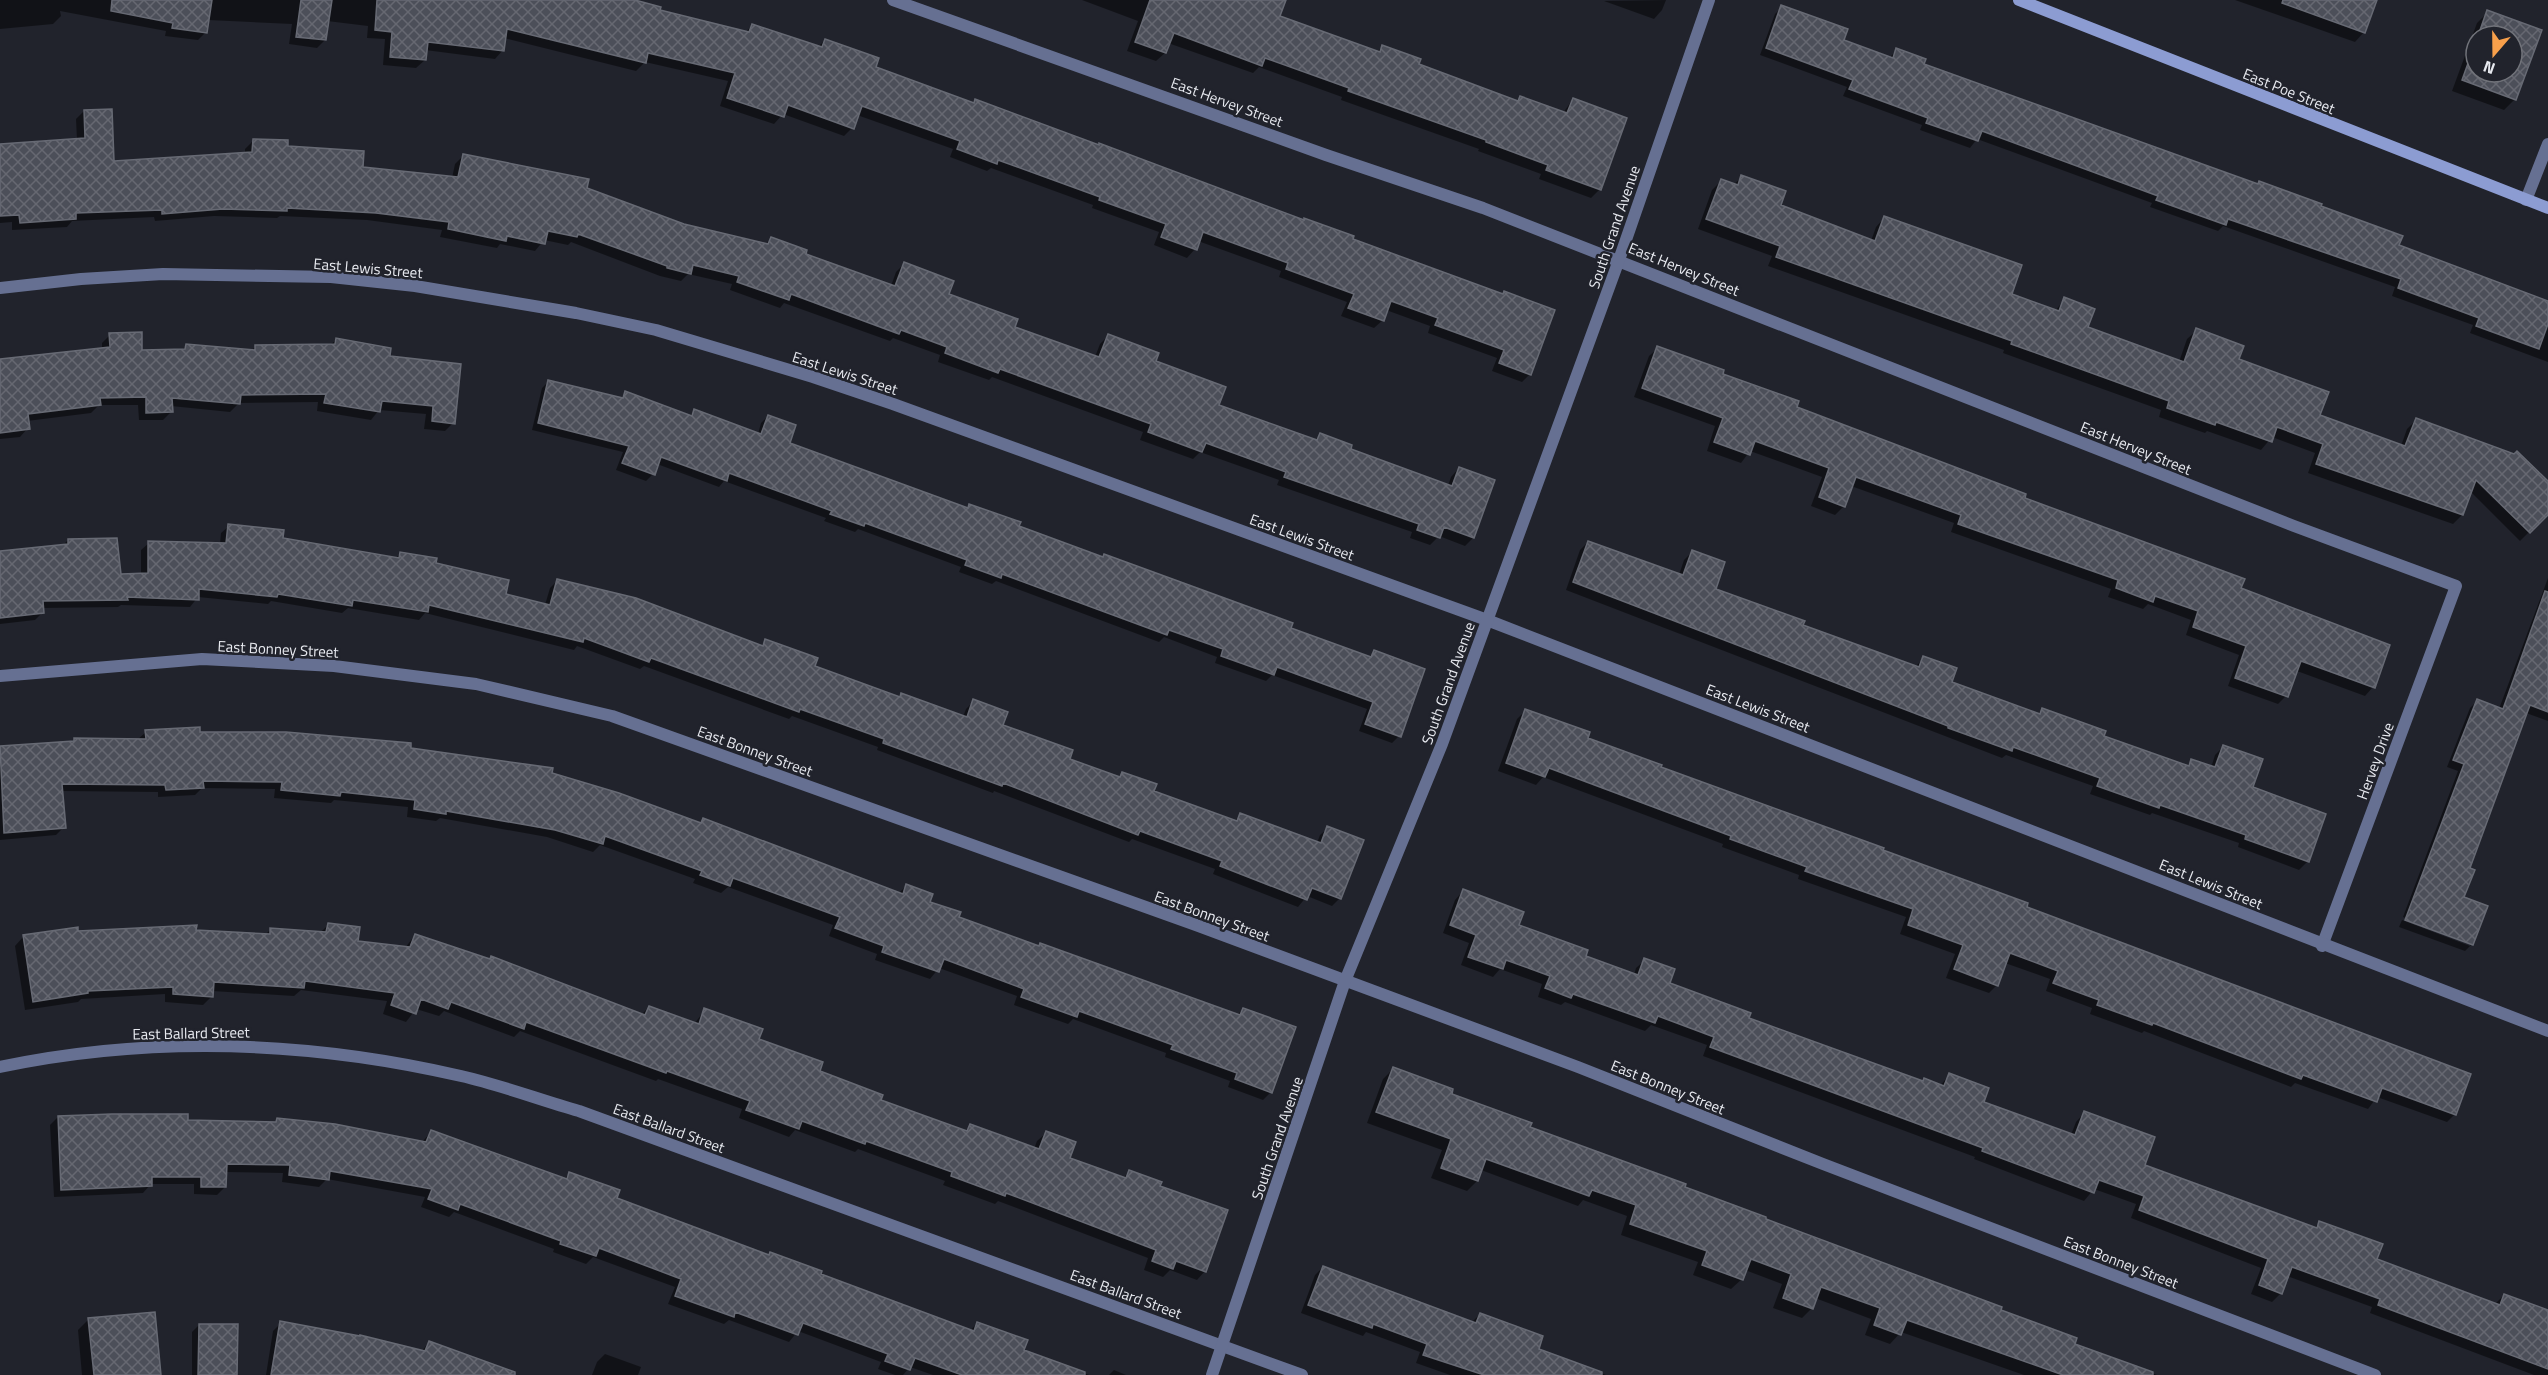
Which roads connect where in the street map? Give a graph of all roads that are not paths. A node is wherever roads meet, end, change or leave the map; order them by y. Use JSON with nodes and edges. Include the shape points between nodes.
{"nodes":[{"id":1,"x":893,"y":0,"type":"edge"},
{"id":2,"x":1709,"y":0,"type":"edge"},
{"id":3,"x":2019,"y":0,"type":"edge"},
{"id":4,"x":2548,"y":144,"type":"edge"},
{"id":5,"x":2526,"y":200,"type":"junction"},
{"id":6,"x":2548,"y":208,"type":"edge"},
{"id":7,"x":1619,"y":260,"type":"junction"},
{"id":8,"x":0,"y":288,"type":"edge"},
{"id":9,"x":2456,"y":586,"type":"joint"},
{"id":10,"x":1487,"y":620,"type":"junction"},
{"id":11,"x":0,"y":676,"type":"edge"},
{"id":12,"x":2322,"y":946,"type":"junction"},
{"id":13,"x":1345,"y":981,"type":"junction"},
{"id":14,"x":2548,"y":1032,"type":"edge"},
{"id":15,"x":0,"y":1067,"type":"edge"},
{"id":16,"x":1223,"y":1345,"type":"junction"},
{"id":17,"x":1212,"y":1375,"type":"edge"},
{"id":18,"x":1302,"y":1375,"type":"edge"},
{"id":19,"x":2375,"y":1375,"type":"edge"}],
"edges":[{"from":1,"to":7,"type":"street","name":"East Hervey Street","via":[[1483,207]]},
{"from":2,"to":7,"type":"street","name":"South Grand Avenue"},
{"from":3,"to":5,"type":"street","name":"East Poe Street"},
{"from":4,"to":5,"type":"street"},
{"from":5,"to":6,"type":"street","name":"East Poe Street"},
{"from":7,"to":9,"type":"street","name":"East Hervey Street"},
{"from":7,"to":10,"type":"street","name":"South Grand Avenue"},
{"from":8,"to":10,"type":"street","name":"East Lewis Street","via":[[163,274],[331,277],[427,288],[656,330],[892,404]]},
{"from":9,"to":12,"type":"street","name":"Hervey Drive"},
{"from":10,"to":12,"type":"street","name":"East Lewis Street"},
{"from":10,"to":13,"type":"street","name":"South Grand Avenue","via":[[1442,744]]},
{"from":11,"to":13,"type":"street","name":"East Bonney Street","via":[[202,659],[334,666],[487,687],[612,716]]},
{"from":12,"to":14,"type":"street","name":"East Lewis Street"},
{"from":13,"to":16,"type":"street","name":"South Grand Avenue"},
{"from":13,"to":19,"type":"street","name":"East Bonney Street"},
{"from":15,"to":16,"type":"street","name":"East Ballard Street","via":[[130,1048],[231,1046],[345,1054],[462,1076],[579,1112]]},
{"from":16,"to":17,"type":"street","name":"South Grand Avenue"},
{"from":16,"to":18,"type":"street","name":"East Ballard Street"}]}
